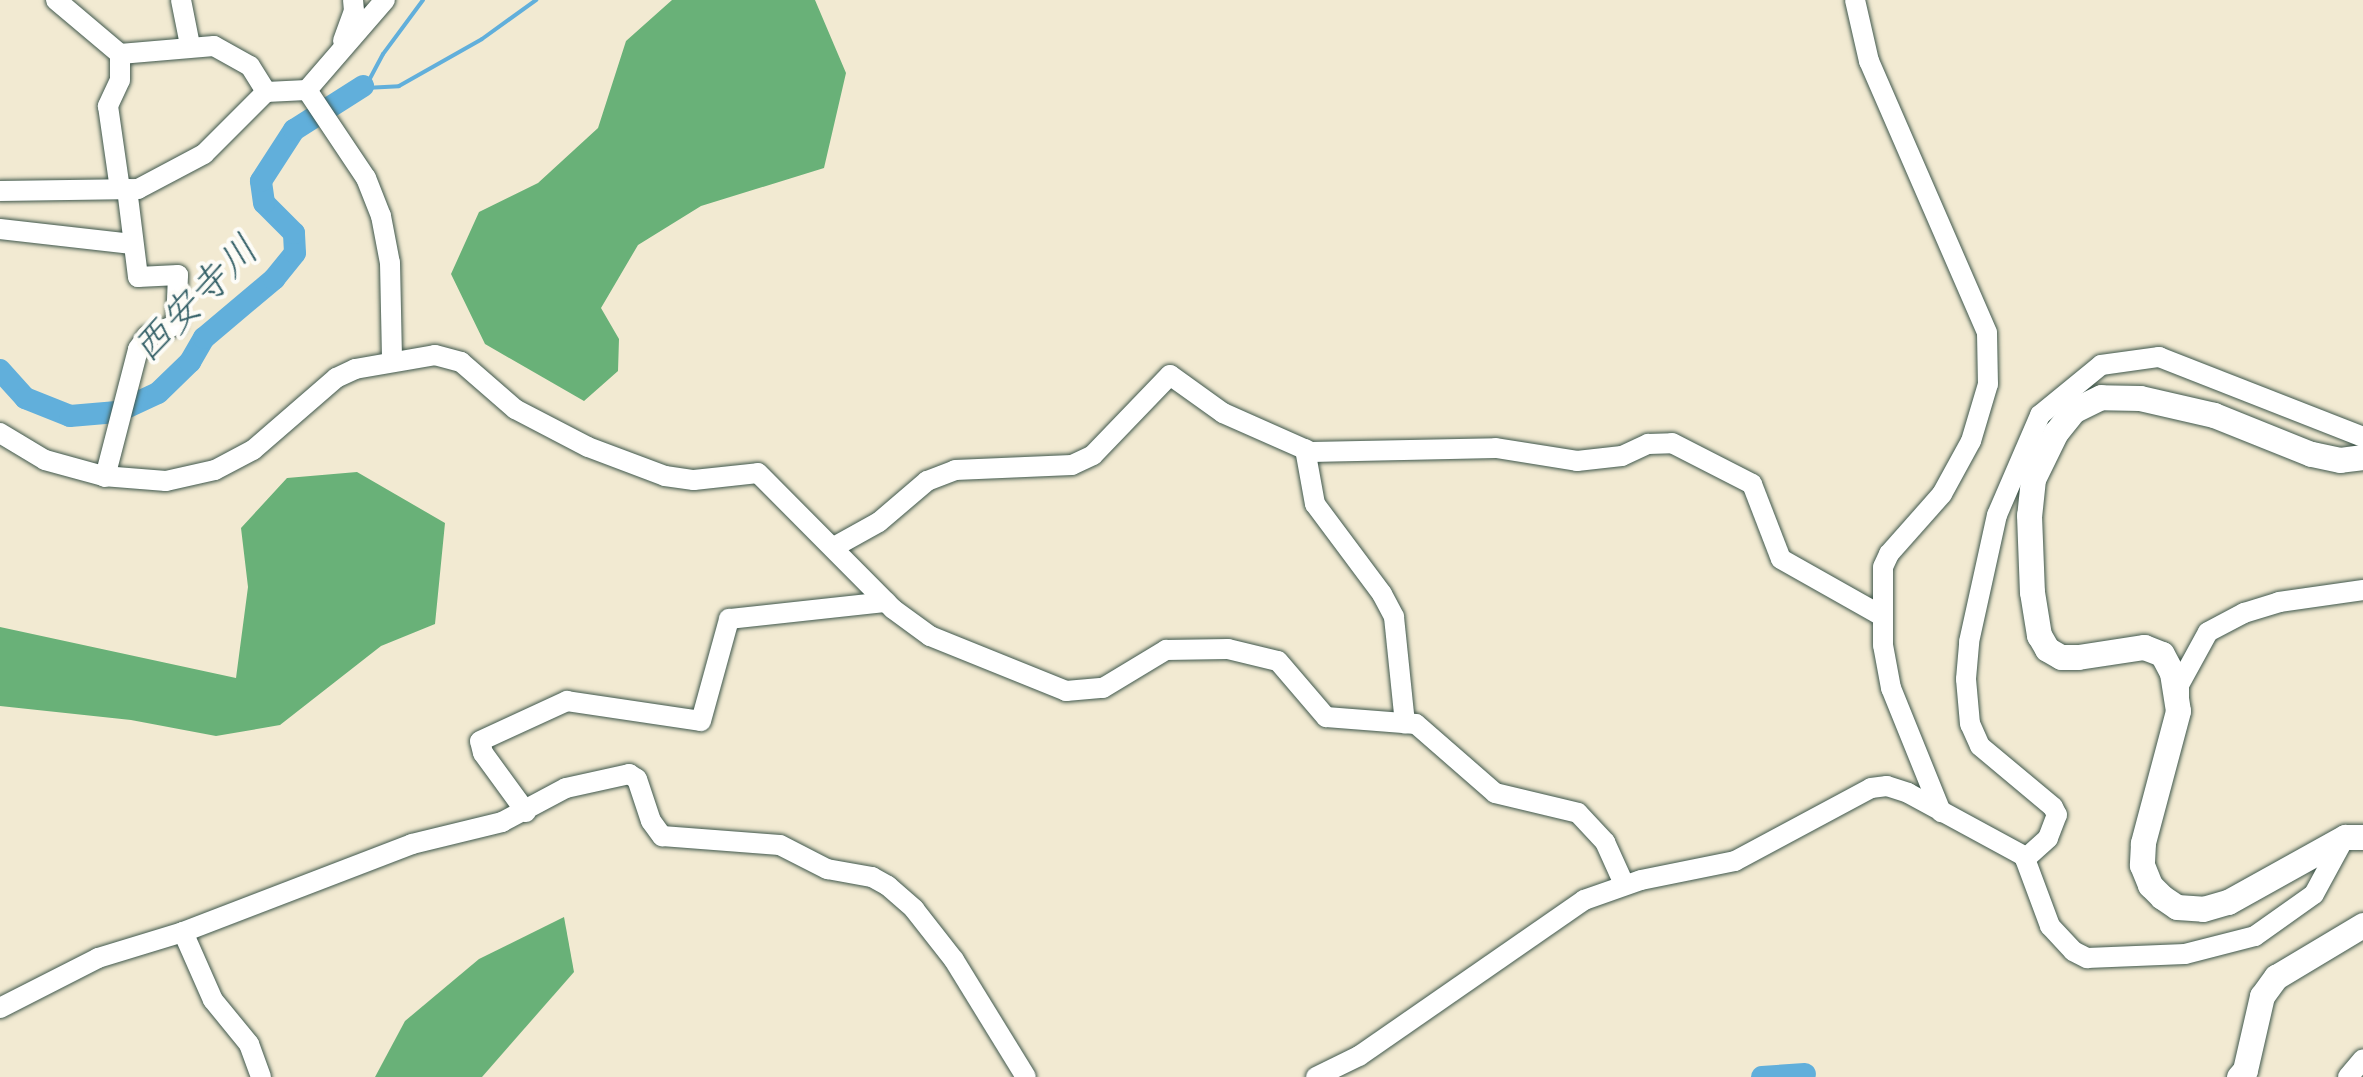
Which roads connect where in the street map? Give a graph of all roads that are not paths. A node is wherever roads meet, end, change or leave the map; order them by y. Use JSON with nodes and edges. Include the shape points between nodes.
{"nodes":[{"id":1,"x":56,"y":0,"type":"edge"},
{"id":2,"x":181,"y":0,"type":"edge"},
{"id":3,"x":354,"y":0,"type":"edge"},
{"id":4,"x":385,"y":0,"type":"edge"},
{"id":5,"x":1855,"y":0,"type":"edge"},
{"id":6,"x":190,"y":45,"type":"junction"},
{"id":7,"x":340,"y":50,"type":"junction"},
{"id":8,"x":120,"y":54,"type":"junction"},
{"id":9,"x":307,"y":90,"type":"junction"},
{"id":10,"x":266,"y":92,"type":"junction"},
{"id":11,"x":123,"y":189,"type":"junction"},
{"id":12,"x":0,"y":191,"type":"edge"},
{"id":13,"x":0,"y":229,"type":"edge"},
{"id":14,"x":132,"y":244,"type":"junction"},
{"id":15,"x":392,"y":360,"type":"junction"},
{"id":16,"x":0,"y":432,"type":"edge"},
{"id":17,"x":2363,"y":437,"type":"edge"},
{"id":18,"x":1305,"y":449,"type":"junction"},
{"id":19,"x":2363,"y":457,"type":"edge"},
{"id":20,"x":106,"y":477,"type":"junction"},
{"id":21,"x":834,"y":547,"type":"junction"},
{"id":22,"x":2363,"y":590,"type":"edge"},
{"id":23,"x":886,"y":602,"type":"junction"},
{"id":24,"x":1882,"y":616,"type":"junction"},
{"id":25,"x":2178,"y":711,"type":"junction"},
{"id":26,"x":1405,"y":722,"type":"junction"},
{"id":27,"x":526,"y":812,"type":"junction"},
{"id":28,"x":1941,"y":814,"type":"junction"},
{"id":29,"x":2354,"y":837,"type":"edge"},
{"id":30,"x":2025,"y":859,"type":"junction"},
{"id":31,"x":1624,"y":884,"type":"junction"},
{"id":32,"x":2363,"y":925,"type":"edge"},
{"id":33,"x":183,"y":932,"type":"junction"},
{"id":34,"x":0,"y":1008,"type":"edge"},
{"id":35,"x":2363,"y":1059,"type":"edge"},
{"id":36,"x":262,"y":1077,"type":"edge"},
{"id":37,"x":1026,"y":1077,"type":"edge"},
{"id":38,"x":1316,"y":1077,"type":"edge"},
{"id":39,"x":2239,"y":1077,"type":"edge"},
{"id":40,"x":2348,"y":1077,"type":"edge"}],
"edges":[{"from":1,"to":8,"type":"street"},
{"from":2,"to":6,"type":"street"},
{"from":3,"to":7,"type":"street"},
{"from":4,"to":7,"type":"street"},
{"from":5,"to":24,"type":"street","via":[[1898,134],[1980,312],[1990,368],[1960,462],[1883,567]]},
{"from":6,"to":8,"type":"street"},
{"from":6,"to":10,"type":"street","via":[[214,46],[250,66]]},
{"from":7,"to":9,"type":"street"},
{"from":8,"to":11,"type":"street","via":[[120,80],[108,106]]},
{"from":9,"to":10,"type":"street"},
{"from":9,"to":15,"type":"street","via":[[366,178],[381,216],[390,262]]},
{"from":10,"to":11,"type":"street","via":[[204,154],[166,177]]},
{"from":11,"to":12,"type":"street"},
{"from":11,"to":14,"type":"street"},
{"from":13,"to":14,"type":"street"},
{"from":14,"to":20,"type":"street","via":[[138,277],[178,275],[176,326],[146,336],[138,348]]},
{"from":15,"to":20,"type":"street","via":[[336,378],[253,450],[216,470],[166,482]]},
{"from":15,"to":21,"type":"street","via":[[435,356],[461,362],[515,409],[665,476],[758,473]]},
{"from":16,"to":20,"type":"street","via":[[45,460]]},
{"from":17,"to":30,"type":"street","via":[[2159,357],[2101,365],[2040,415],[1993,530],[1966,679],[1970,724],[1980,746],[2056,815],[2048,838]]},
{"from":18,"to":21,"type":"street","via":[[1224,413],[1170,375],[1093,454],[1072,465],[954,470]]},
{"from":18,"to":24,"type":"street","via":[[1496,448],[1577,461],[1672,443],[1752,484],[1781,559]]},
{"from":18,"to":26,"type":"street","via":[[1315,504],[1394,618]]},
{"from":19,"to":25,"type":"main road","via":[[2311,454],[2214,415],[2140,398],[2101,397],[2074,410],[2056,432],[2033,479],[2029,515],[2039,635],[2061,657],[2129,646],[2162,654]]},
{"from":21,"to":23,"type":"street"},
{"from":22,"to":25,"type":"street","via":[[2279,602],[2208,632],[2179,686]]},
{"from":23,"to":26,"type":"street","via":[[930,636],[1066,691],[1103,688],[1166,650],[1228,649],[1278,661],[1326,717]]},
{"from":23,"to":27,"type":"street","via":[[729,619],[700,722],[567,701],[480,741]]},
{"from":24,"to":28,"type":"street","via":[[1891,688]]},
{"from":25,"to":29,"type":"main road","via":[[2142,843],[2142,865],[2162,898],[2176,907],[2203,909],[2228,902]]},
{"from":26,"to":31,"type":"street","via":[[1436,738],[1495,793],[1578,813],[1605,842]]},
{"from":27,"to":33,"type":"street","via":[[412,844]]},
{"from":27,"to":37,"type":"street","via":[[566,788],[628,774],[637,779],[662,836],[780,844],[827,869],[882,880],[935,933]]},
{"from":28,"to":30,"type":"street"},
{"from":28,"to":31,"type":"street","via":[[1908,793],[1870,788],[1735,861]]},
{"from":29,"to":30,"type":"street","via":[[2314,894],[2255,936],[2213,950],[2138,959],[2088,958],[2073,951],[2050,926]]},
{"from":31,"to":38,"type":"street","via":[[1584,900],[1359,1056]]},
{"from":32,"to":39,"type":"main road","via":[[2276,977],[2262,996]]},
{"from":33,"to":34,"type":"street","via":[[75,968]]},
{"from":33,"to":36,"type":"street","via":[[213,1000],[249,1044]]},
{"from":35,"to":40,"type":"street"}]}
